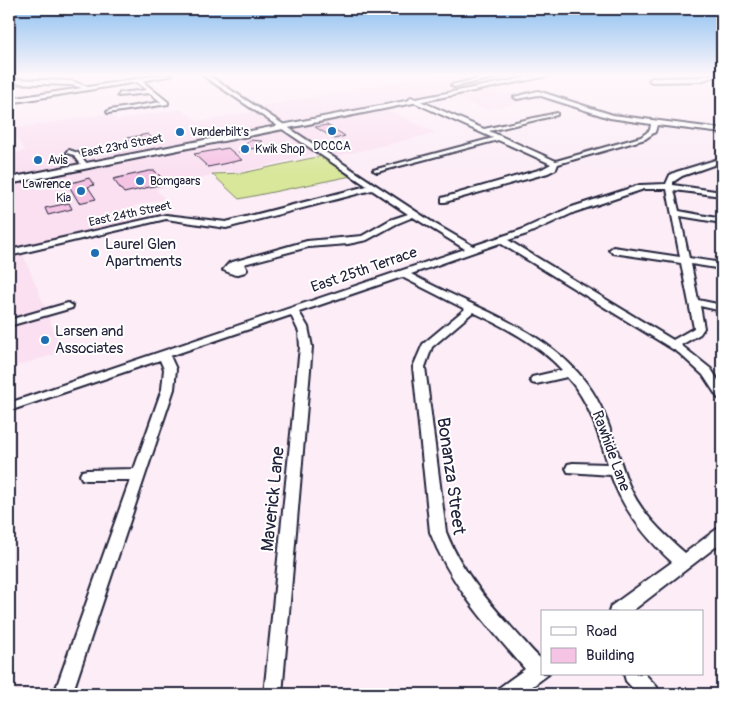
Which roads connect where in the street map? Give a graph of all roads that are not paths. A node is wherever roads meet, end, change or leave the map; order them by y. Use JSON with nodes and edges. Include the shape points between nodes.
{"nodes":[{"id":1,"x":136,"y":108,"type":"edge"},
{"id":2,"x":255,"y":108,"type":"edge"},
{"id":3,"x":374,"y":108,"type":"edge"},
{"id":4,"x":431,"y":108,"type":"edge"},
{"id":5,"x":580,"y":108,"type":"edge"},
{"id":6,"x":110,"y":112,"type":"dead end"},
{"id":7,"x":555,"y":114,"type":"dead end"},
{"id":8,"x":654,"y":123,"type":"junction"},
{"id":9,"x":283,"y":126,"type":"junction"},
{"id":10,"x":483,"y":131,"type":"junction"},
{"id":11,"x":722,"y":131,"type":"edge"},
{"id":12,"x":499,"y":138,"type":"junction"},
{"id":13,"x":69,"y":152,"type":"dead end"},
{"id":14,"x":722,"y":160,"type":"edge"},
{"id":15,"x":555,"y":163,"type":"junction"},
{"id":16,"x":85,"y":166,"type":"junction"},
{"id":17,"x":377,"y":170,"type":"dead end"},
{"id":18,"x":9,"y":181,"type":"edge"},
{"id":19,"x":669,"y":186,"type":"junction"},
{"id":20,"x":373,"y":187,"type":"junction"},
{"id":21,"x":722,"y":194,"type":"edge"},
{"id":22,"x":445,"y":200,"type":"dead end"},
{"id":23,"x":675,"y":213,"type":"junction"},
{"id":24,"x":414,"y":214,"type":"junction"},
{"id":25,"x":722,"y":221,"type":"edge"},
{"id":26,"x":500,"y":239,"type":"junction"},
{"id":27,"x":471,"y":249,"type":"junction"},
{"id":28,"x":613,"y":250,"type":"dead end"},
{"id":29,"x":9,"y":253,"type":"edge"},
{"id":30,"x":685,"y":259,"type":"junction"},
{"id":31,"x":240,"y":263,"type":"dead end"},
{"id":32,"x":722,"y":266,"type":"edge"},
{"id":33,"x":404,"y":272,"type":"junction"},
{"id":34,"x":694,"y":302,"type":"junction"},
{"id":35,"x":68,"y":306,"type":"dead end"},
{"id":36,"x":473,"y":307,"type":"junction"},
{"id":37,"x":722,"y":308,"type":"edge"},
{"id":38,"x":292,"y":310,"type":"junction"},
{"id":39,"x":9,"y":323,"type":"edge"},
{"id":40,"x":673,"y":344,"type":"junction"},
{"id":41,"x":163,"y":354,"type":"junction"},
{"id":42,"x":571,"y":372,"type":"junction"},
{"id":43,"x":536,"y":380,"type":"dead end"},
{"id":44,"x":722,"y":395,"type":"edge"},
{"id":45,"x":9,"y":407,"type":"edge"},
{"id":46,"x":574,"y":468,"type":"dead end"},
{"id":47,"x":617,"y":470,"type":"junction"},
{"id":48,"x":139,"y":474,"type":"junction"},
{"id":49,"x":87,"y":475,"type":"dead end"},
{"id":50,"x":720,"y":538,"type":"edge"},
{"id":51,"x":684,"y":562,"type":"junction"},
{"id":52,"x":620,"y":610,"type":"edge"},
{"id":53,"x":540,"y":669,"type":"edge"},
{"id":54,"x":635,"y":676,"type":"edge"},
{"id":55,"x":63,"y":694,"type":"edge"},
{"id":56,"x":273,"y":694,"type":"edge"},
{"id":57,"x":507,"y":694,"type":"edge"},
{"id":58,"x":650,"y":694,"type":"edge"}],
"edges":[{"from":1,"to":6,"type":"street"},
{"from":2,"to":9,"type":"street"},
{"from":3,"to":9,"type":"main road","name":"East 23rd Street"},
{"from":4,"to":10,"type":"street"},
{"from":5,"to":8,"type":"street","via":[[604,116]]},
{"from":7,"to":10,"type":"street"},
{"from":8,"to":11,"type":"street"},
{"from":8,"to":15,"type":"street","via":[[653,131],[643,138]]},
{"from":9,"to":16,"type":"main road","name":"East 23rd Street"},
{"from":9,"to":20,"type":"street"},
{"from":10,"to":12,"type":"street"},
{"from":12,"to":15,"type":"street"},
{"from":12,"to":17,"type":"street"},
{"from":13,"to":16,"type":"street","via":[[76,154]]},
{"from":14,"to":19,"type":"street","via":[[676,176],[670,180]]},
{"from":15,"to":22,"type":"street","via":[[545,171]]},
{"from":16,"to":18,"type":"main road","name":"East 23rd Street"},
{"from":19,"to":21,"type":"street","name":"East 25th Terrace"},
{"from":19,"to":23,"type":"street"},
{"from":19,"to":26,"type":"street","name":"East 25th Terrace","via":[[637,188]]},
{"from":20,"to":24,"type":"street"},
{"from":20,"to":29,"type":"street","name":"East 24th Street","via":[[226,225],[206,225],[182,217],[166,217]]},
{"from":23,"to":25,"type":"street"},
{"from":23,"to":30,"type":"street"},
{"from":24,"to":27,"type":"street"},
{"from":24,"to":31,"type":"street","via":[[364,238],[313,243],[314,248],[309,251],[297,246]]},
{"from":26,"to":27,"type":"street","name":"East 25th Terrace"},
{"from":26,"to":40,"type":"street"},
{"from":27,"to":33,"type":"street","name":"East 25th Terrace"},
{"from":28,"to":30,"type":"street"},
{"from":30,"to":32,"type":"street"},
{"from":30,"to":34,"type":"street"},
{"from":33,"to":36,"type":"street","name":"Rawhide Lane","via":[[431,289]]},
{"from":33,"to":38,"type":"street","name":"East 25th Terrace"},
{"from":34,"to":37,"type":"street"},
{"from":34,"to":40,"type":"street","via":[[699,328]]},
{"from":35,"to":39,"type":"street"},
{"from":36,"to":42,"type":"street","name":"Rawhide Lane","via":[[528,335]]},
{"from":36,"to":53,"type":"street","name":"Bonanza Street","via":[[427,346],[419,368],[438,532],[454,570]]},
{"from":38,"to":41,"type":"street","name":"East 25th Terrace"},
{"from":38,"to":56,"type":"street","name":"Maverick Lane","via":[[302,324],[306,347]]},
{"from":40,"to":44,"type":"street","via":[[700,365]]},
{"from":41,"to":45,"type":"street","name":"East 25th Terrace"},
{"from":41,"to":48,"type":"street","via":[[170,369],[168,389]]},
{"from":42,"to":43,"type":"street"},
{"from":42,"to":47,"type":"street","name":"Rawhide Lane","via":[[599,413]]},
{"from":46,"to":47,"type":"street"},
{"from":47,"to":51,"type":"street","name":"Rawhide Lane","via":[[642,521]]},
{"from":48,"to":49,"type":"street"},
{"from":48,"to":55,"type":"street"},
{"from":50,"to":51,"type":"street"},
{"from":51,"to":52,"type":"street"},
{"from":53,"to":57,"type":"street"},
{"from":54,"to":58,"type":"street"}]}
